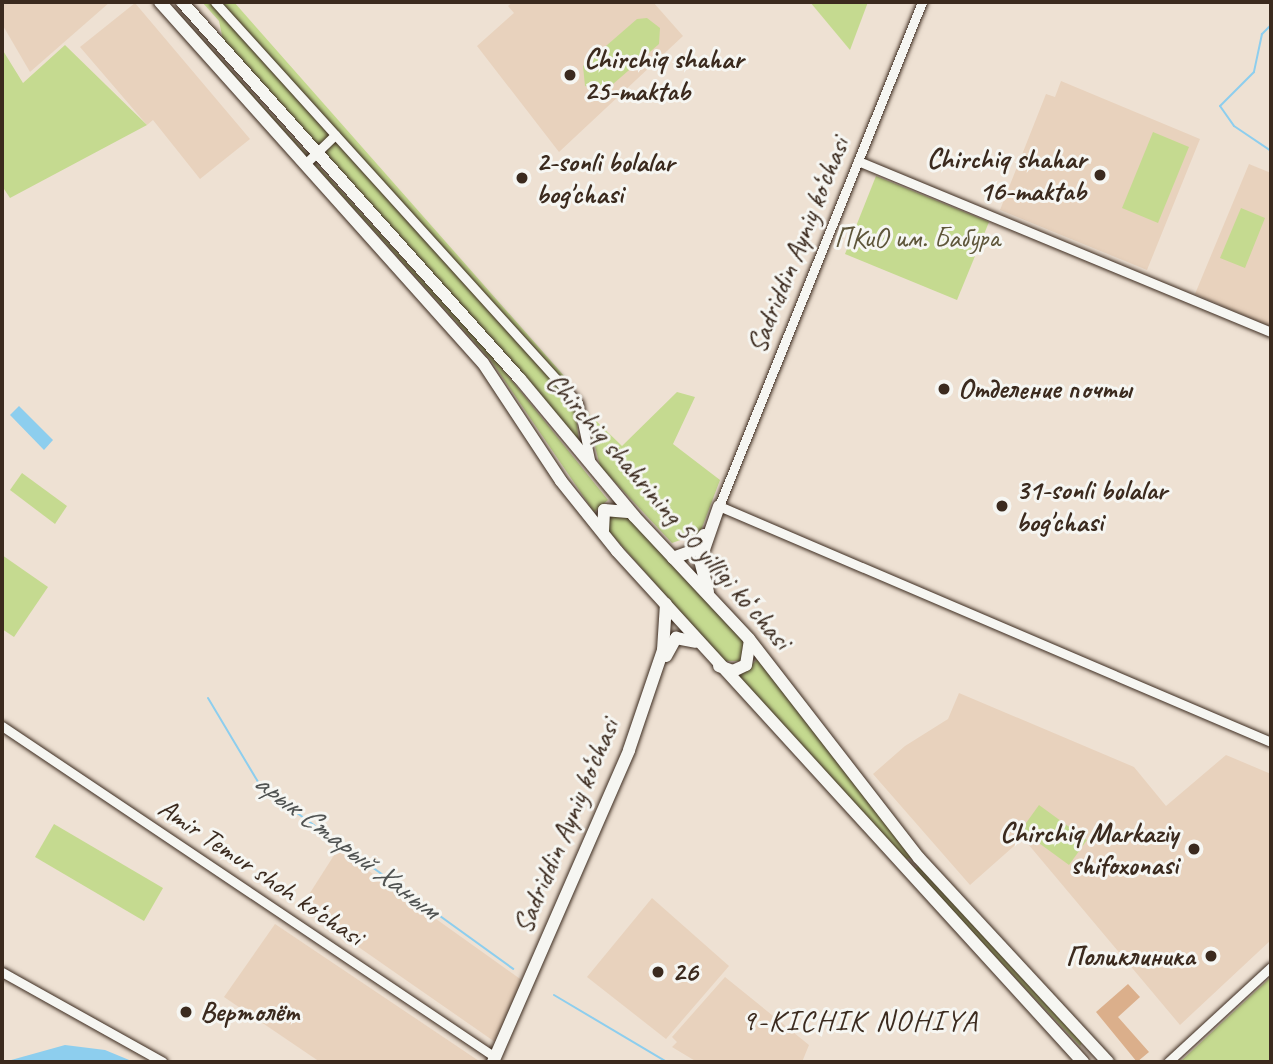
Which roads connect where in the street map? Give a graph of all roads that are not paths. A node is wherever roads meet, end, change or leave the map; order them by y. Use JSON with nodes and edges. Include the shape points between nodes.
{"nodes":[{"id":1,"x":160,"y":2,"type":"edge"},
{"id":2,"x":182,"y":2,"type":"edge"},
{"id":3,"x":215,"y":2,"type":"edge"},
{"id":4,"x":922,"y":2,"type":"edge"},
{"id":5,"x":335,"y":135,"type":"junction"},
{"id":6,"x":317,"y":152,"type":"junction"},
{"id":7,"x":858,"y":161,"type":"junction"},
{"id":8,"x":305,"y":163,"type":"junction"},
{"id":9,"x":1271,"y":332,"type":"edge"},
{"id":10,"x":591,"y":466,"type":"junction"},
{"id":11,"x":719,"y":506,"type":"junction"},
{"id":12,"x":634,"y":516,"type":"junction"},
{"id":13,"x":608,"y":539,"type":"junction"},
{"id":14,"x":673,"y":558,"type":"junction"},
{"id":15,"x":711,"y":598,"type":"junction"},
{"id":16,"x":666,"y":604,"type":"junction"},
{"id":17,"x":749,"y":639,"type":"junction"},
{"id":18,"x":704,"y":648,"type":"junction"},
{"id":19,"x":719,"y":665,"type":"junction"},
{"id":20,"x":2,"y":726,"type":"edge"},
{"id":21,"x":1271,"y":742,"type":"edge"},
{"id":22,"x":919,"y":858,"type":"junction"},
{"id":23,"x":907,"y":868,"type":"junction"},
{"id":24,"x":1271,"y":967,"type":"edge"},
{"id":25,"x":2,"y":972,"type":"edge"},
{"id":26,"x":1090,"y":1043,"type":"junction"},
{"id":27,"x":1080,"y":1059,"type":"edge"},
{"id":28,"x":499,"y":1061,"type":"edge"},
{"id":29,"x":163,"y":1062,"type":"edge"},
{"id":30,"x":1108,"y":1062,"type":"edge"},
{"id":31,"x":1168,"y":1062,"type":"edge"}],
"edges":[{"from":1,"to":8,"type":"main road","name":"Chirchiq shahrining 50 yilligi koʻchasi"},
{"from":2,"to":6,"type":"main road","name":"Chirchiq shahrining 50 yilligi koʻchasi"},
{"from":3,"to":5,"type":"street"},
{"from":4,"to":7,"type":"street","name":"Sadriddin Ayniy ko‘chasi"},
{"from":5,"to":6,"type":"street"},
{"from":5,"to":10,"type":"street","via":[[578,403]]},
{"from":6,"to":8,"type":"street"},
{"from":6,"to":10,"type":"main road","name":"Chirchiq shahrining 50 yilligi koʻchasi"},
{"from":7,"to":9,"type":"street"},
{"from":7,"to":11,"type":"street","name":"Sadriddin Ayniy ko‘chasi"},
{"from":8,"to":13,"type":"main road","name":"Chirchiq shahrining 50 yilligi koʻchasi","via":[[483,363],[561,481]]},
{"from":10,"to":12,"type":"main road","name":"Chirchiq shahrining 50 yilligi koʻchasi"},
{"from":11,"to":14,"type":"main road","via":[[698,545]]},
{"from":11,"to":15,"type":"main road","via":[[701,561]]},
{"from":11,"to":21,"type":"street"},
{"from":12,"to":13,"type":"main road","via":[[618,507],[604,510],[600,522]]},
{"from":12,"to":14,"type":"main road","name":"Chirchiq shahrining 50 yilligi koʻchasi"},
{"from":13,"to":16,"type":"main road","name":"Chirchiq shahrining 50 yilligi koʻchasi"},
{"from":14,"to":15,"type":"main road","name":"Chirchiq shahrining 50 yilligi koʻchasi"},
{"from":15,"to":17,"type":"main road","name":"Chirchiq shahrining 50 yilligi koʻchasi"},
{"from":16,"to":18,"type":"main road","name":"Chirchiq shahrining 50 yilligi koʻchasi"},
{"from":16,"to":28,"type":"main road","name":"Sadriddin Ayniy ko‘chasi","via":[[663,650],[629,750]]},
{"from":17,"to":19,"type":"main road","via":[[752,653],[746,665],[733,671]]},
{"from":17,"to":22,"type":"main road","name":"Chirchiq shahrining 50 yilligi koʻchasi"},
{"from":18,"to":19,"type":"main road","name":"Chirchiq shahrining 50 yilligi koʻchasi"},
{"from":18,"to":28,"type":"main road","name":"Sadriddin Ayniy ko‘chasi","via":[[682,636],[668,650],[635,752]]},
{"from":19,"to":23,"type":"main road","name":"Chirchiq shahrining 50 yilligi koʻchasi"},
{"from":20,"to":28,"type":"street","name":"Amir Temur shoh ko‘chasi"},
{"from":22,"to":23,"type":"main road"},
{"from":22,"to":26,"type":"main road","name":"Chirchiq shahrining 50 yilligi koʻchasi"},
{"from":23,"to":27,"type":"main road","name":"Chirchiq shahrining 50 yilligi koʻchasi"},
{"from":24,"to":31,"type":"street"},
{"from":25,"to":29,"type":"street"},
{"from":26,"to":27,"type":"main road"},
{"from":26,"to":30,"type":"main road","name":"Chirchiq shahrining 50 yilligi koʻchasi"}]}
